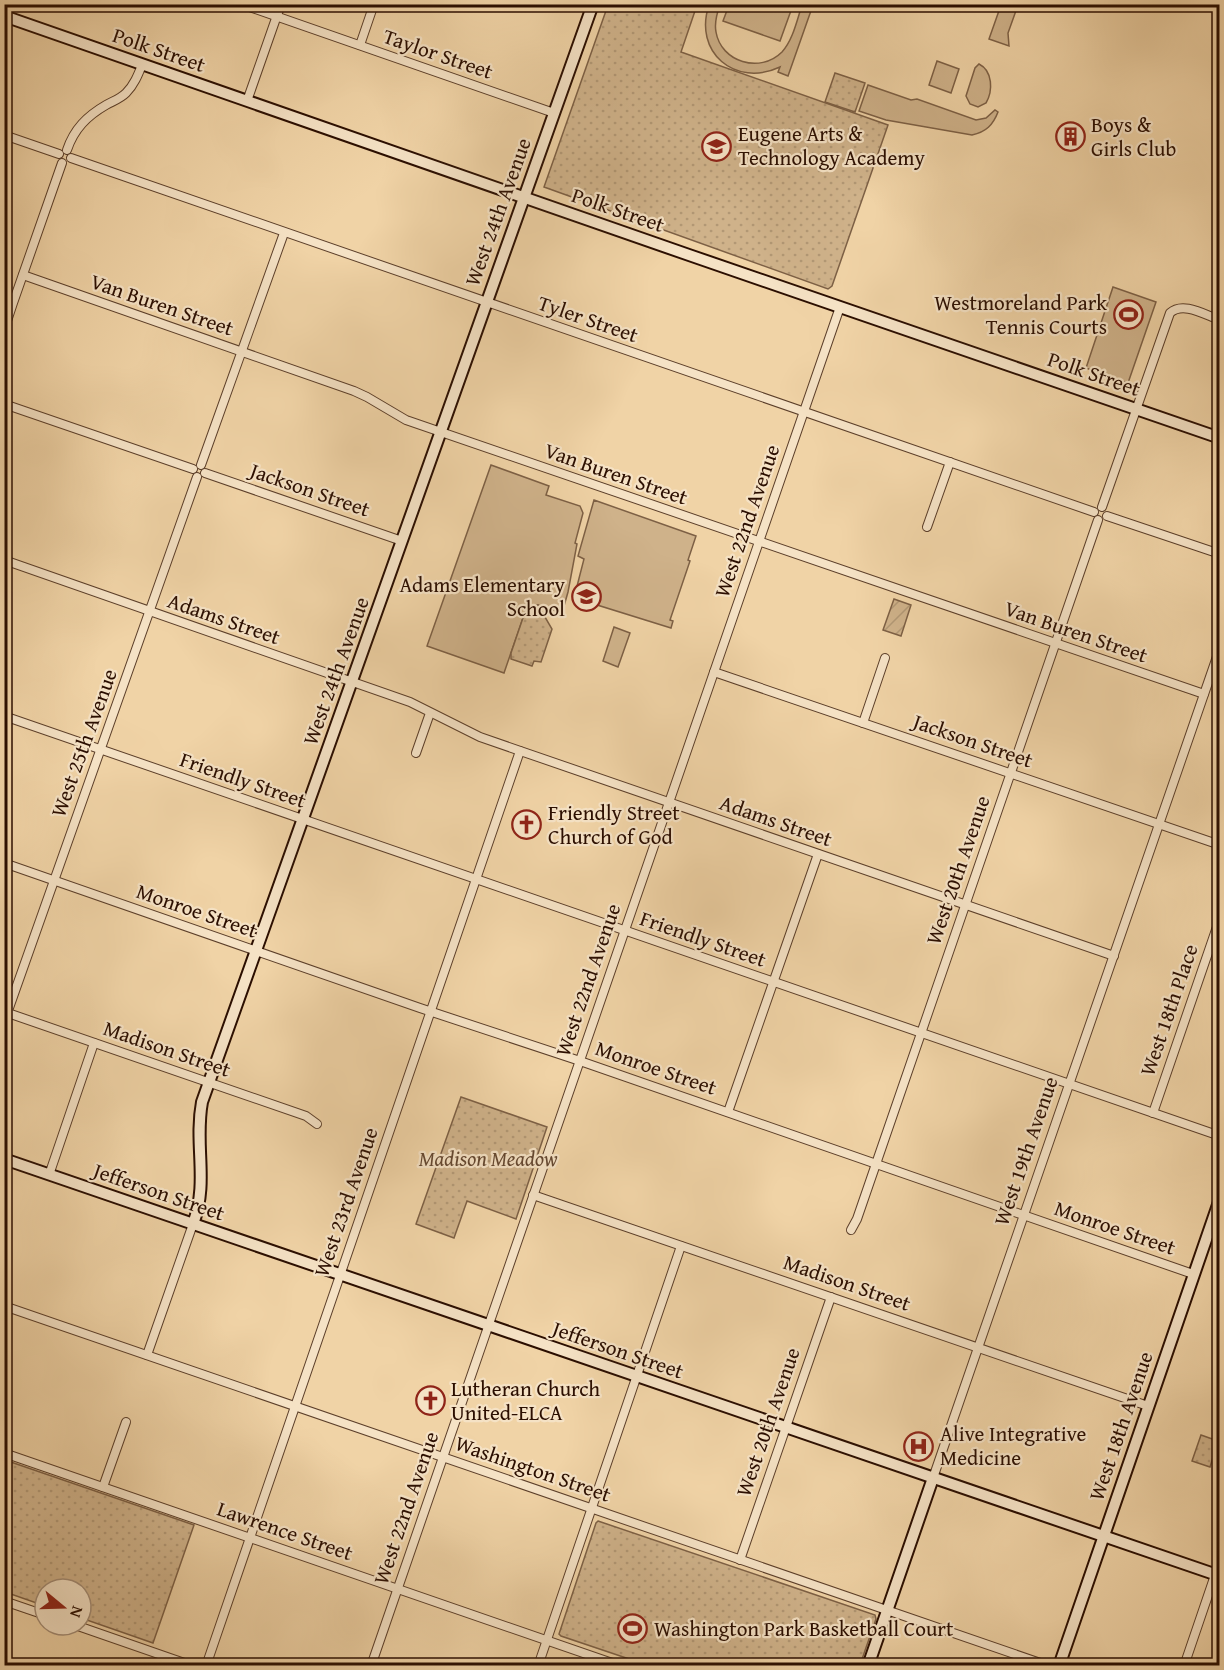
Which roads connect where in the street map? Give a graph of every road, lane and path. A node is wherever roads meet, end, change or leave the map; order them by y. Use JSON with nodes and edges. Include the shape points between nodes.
{"nodes":[{"id":1,"x":241,"y":4,"type":"edge"},
{"id":2,"x":281,"y":4,"type":"edge"},
{"id":3,"x":374,"y":4,"type":"edge"},
{"id":4,"x":593,"y":4,"type":"edge"},
{"id":5,"x":4,"y":16,"type":"edge"},
{"id":6,"x":277,"y":17,"type":"junction"},
{"id":7,"x":360,"y":45,"type":"junction"},
{"id":8,"x":142,"y":65,"type":"junction"},
{"id":9,"x":247,"y":101,"type":"junction"},
{"id":10,"x":554,"y":113,"type":"junction"},
{"id":11,"x":4,"y":135,"type":"edge"},
{"id":12,"x":67,"y":150,"type":"junction"},
{"id":13,"x":58,"y":154,"type":"junction"},
{"id":14,"x":71,"y":158,"type":"junction"},
{"id":15,"x":62,"y":163,"type":"junction"},
{"id":16,"x":524,"y":198,"type":"junction"},
{"id":17,"x":284,"y":232,"type":"junction"},
{"id":18,"x":23,"y":275,"type":"junction"},
{"id":19,"x":486,"y":303,"type":"junction"},
{"id":20,"x":840,"y":307,"type":"junction"},
{"id":21,"x":1220,"y":320,"type":"edge"},
{"id":22,"x":4,"y":337,"type":"edge"},
{"id":23,"x":242,"y":352,"type":"junction"},
{"id":24,"x":4,"y":404,"type":"edge"},
{"id":25,"x":1136,"y":409,"type":"junction"},
{"id":26,"x":804,"y":412,"type":"junction"},
{"id":27,"x":441,"y":432,"type":"junction"},
{"id":28,"x":1220,"y":438,"type":"edge"},
{"id":29,"x":950,"y":462,"type":"junction"},
{"id":30,"x":198,"y":473,"type":"junction"},
{"id":31,"x":1102,"y":507,"type":"junction"},
{"id":32,"x":1094,"y":512,"type":"junction"},
{"id":33,"x":1107,"y":516,"type":"junction"},
{"id":34,"x":1098,"y":520,"type":"junction"},
{"id":35,"x":927,"y":527,"type":"dead end"},
{"id":36,"x":402,"y":542,"type":"junction"},
{"id":37,"x":759,"y":542,"type":"junction"},
{"id":38,"x":1220,"y":554,"type":"edge"},
{"id":39,"x":4,"y":560,"type":"edge"},
{"id":40,"x":150,"y":612,"type":"junction"},
{"id":41,"x":1055,"y":644,"type":"junction"},
{"id":42,"x":1220,"y":648,"type":"edge"},
{"id":43,"x":885,"y":658,"type":"dead end"},
{"id":44,"x":714,"y":672,"type":"junction"},
{"id":45,"x":352,"y":682,"type":"junction"},
{"id":46,"x":1204,"y":694,"type":"junction"},
{"id":47,"x":430,"y":713,"type":"junction"},
{"id":48,"x":4,"y":716,"type":"edge"},
{"id":49,"x":862,"y":723,"type":"junction"},
{"id":50,"x":101,"y":749,"type":"junction"},
{"id":51,"x":520,"y":751,"type":"junction"},
{"id":52,"x":416,"y":753,"type":"dead end"},
{"id":53,"x":1011,"y":774,"type":"junction"},
{"id":54,"x":669,"y":803,"type":"junction"},
{"id":55,"x":303,"y":819,"type":"junction"},
{"id":56,"x":1159,"y":825,"type":"junction"},
{"id":57,"x":1220,"y":845,"type":"edge"},
{"id":58,"x":818,"y":854,"type":"junction"},
{"id":59,"x":4,"y":863,"type":"edge"},
{"id":60,"x":476,"y":879,"type":"junction"},
{"id":61,"x":54,"y":880,"type":"junction"},
{"id":62,"x":965,"y":905,"type":"junction"},
{"id":63,"x":1220,"y":918,"type":"edge"},
{"id":64,"x":625,"y":930,"type":"junction"},
{"id":65,"x":257,"y":950,"type":"junction"},
{"id":66,"x":1114,"y":956,"type":"junction"},
{"id":67,"x":774,"y":982,"type":"junction"},
{"id":68,"x":431,"y":1011,"type":"junction"},
{"id":69,"x":6,"y":1012,"type":"edge"},
{"id":70,"x":4,"y":1022,"type":"edge"},
{"id":71,"x":921,"y":1033,"type":"junction"},
{"id":72,"x":94,"y":1043,"type":"junction"},
{"id":73,"x":580,"y":1061,"type":"junction"},
{"id":74,"x":209,"y":1083,"type":"junction"},
{"id":75,"x":1070,"y":1084,"type":"junction"},
{"id":76,"x":728,"y":1112,"type":"junction"},
{"id":77,"x":1152,"y":1113,"type":"junction"},
{"id":78,"x":317,"y":1124,"type":"dead end"},
{"id":79,"x":1220,"y":1136,"type":"edge"},
{"id":80,"x":4,"y":1159,"type":"edge"},
{"id":81,"x":876,"y":1164,"type":"junction"},
{"id":82,"x":49,"y":1175,"type":"junction"},
{"id":83,"x":533,"y":1195,"type":"junction"},
{"id":84,"x":1220,"y":1199,"type":"edge"},
{"id":85,"x":1024,"y":1216,"type":"junction"},
{"id":86,"x":193,"y":1224,"type":"junction"},
{"id":87,"x":851,"y":1230,"type":"dead end"},
{"id":88,"x":681,"y":1246,"type":"junction"},
{"id":89,"x":1193,"y":1274,"type":"junction"},
{"id":90,"x":340,"y":1275,"type":"junction"},
{"id":91,"x":831,"y":1297,"type":"junction"},
{"id":92,"x":4,"y":1306,"type":"edge"},
{"id":93,"x":488,"y":1326,"type":"junction"},
{"id":94,"x":979,"y":1348,"type":"junction"},
{"id":95,"x":147,"y":1355,"type":"junction"},
{"id":96,"x":636,"y":1376,"type":"junction"},
{"id":97,"x":295,"y":1406,"type":"junction"},
{"id":98,"x":1148,"y":1406,"type":"junction"},
{"id":99,"x":126,"y":1422,"type":"dead end"},
{"id":100,"x":786,"y":1428,"type":"junction"},
{"id":101,"x":4,"y":1453,"type":"edge"},
{"id":102,"x":443,"y":1457,"type":"junction"},
{"id":103,"x":933,"y":1478,"type":"junction"},
{"id":104,"x":103,"y":1487,"type":"junction"},
{"id":105,"x":592,"y":1509,"type":"junction"},
{"id":106,"x":1103,"y":1537,"type":"junction"},
{"id":107,"x":250,"y":1538,"type":"junction"},
{"id":108,"x":740,"y":1560,"type":"junction"},
{"id":109,"x":1217,"y":1576,"type":"edge"},
{"id":110,"x":397,"y":1589,"type":"junction"},
{"id":111,"x":4,"y":1601,"type":"edge"},
{"id":112,"x":33,"y":1611,"type":"edge"},
{"id":113,"x":887,"y":1611,"type":"junction"},
{"id":114,"x":93,"y":1631,"type":"edge"},
{"id":115,"x":547,"y":1640,"type":"junction"},
{"id":116,"x":193,"y":1665,"type":"edge"},
{"id":117,"x":206,"y":1665,"type":"edge"},
{"id":118,"x":371,"y":1665,"type":"edge"},
{"id":119,"x":538,"y":1665,"type":"edge"},
{"id":120,"x":621,"y":1665,"type":"edge"},
{"id":121,"x":868,"y":1665,"type":"edge"},
{"id":122,"x":1049,"y":1665,"type":"edge"},
{"id":123,"x":1059,"y":1665,"type":"edge"},
{"id":124,"x":1184,"y":1665,"type":"edge"}],
"edges":[{"from":1,"to":6,"type":"street","name":"Taylor Street"},
{"from":2,"to":6,"type":"street"},
{"from":3,"to":7,"type":"street"},
{"from":4,"to":10,"type":"street","name":"West 24th Avenue"},
{"from":5,"to":8,"type":"street","name":"Polk Street"},
{"from":6,"to":7,"type":"street","name":"Taylor Street"},
{"from":6,"to":9,"type":"street"},
{"from":7,"to":10,"type":"street","name":"Taylor Street"},
{"from":8,"to":9,"type":"street","name":"Polk Street"},
{"from":8,"to":12,"type":"street","via":[[126,93],[83,122]]},
{"from":9,"to":16,"type":"street","name":"Polk Street"},
{"from":10,"to":16,"type":"street","name":"West 24th Avenue"},
{"from":11,"to":13,"type":"street"},
{"from":12,"to":13,"type":"street"},
{"from":12,"to":14,"type":"street"},
{"from":13,"to":15,"type":"street"},
{"from":14,"to":15,"type":"street"},
{"from":14,"to":17,"type":"street","name":"Tyler Street"},
{"from":15,"to":18,"type":"street"},
{"from":16,"to":19,"type":"street","name":"West 24th Avenue"},
{"from":16,"to":20,"type":"street","name":"Polk Street"},
{"from":17,"to":19,"type":"street","name":"Tyler Street"},
{"from":17,"to":23,"type":"street"},
{"from":18,"to":22,"type":"street"},
{"from":18,"to":23,"type":"street","name":"Van Buren Street"},
{"from":19,"to":26,"type":"street","name":"Tyler Street"},
{"from":19,"to":27,"type":"street","name":"West 24th Avenue"},
{"from":20,"to":25,"type":"street","name":"Polk Street"},
{"from":20,"to":26,"type":"street","name":"West 22nd Avenue"},
{"from":21,"to":25,"type":"street","via":[[1184,308],[1174,309]]},
{"from":23,"to":27,"type":"street","name":"Van Buren Street","via":[[354,391],[406,420]]},
{"from":23,"to":30,"type":"street","via":[[201,465],[205,468]]},
{"from":24,"to":30,"type":"street","name":"Jackson Street"},
{"from":25,"to":28,"type":"street","name":"Polk Street"},
{"from":25,"to":31,"type":"street"},
{"from":26,"to":29,"type":"street","name":"Tyler Street"},
{"from":26,"to":37,"type":"street","name":"West 22nd Avenue"},
{"from":27,"to":36,"type":"street","name":"West 24th Avenue"},
{"from":27,"to":37,"type":"street","name":"Van Buren Street"},
{"from":29,"to":32,"type":"street","name":"Tyler Street"},
{"from":29,"to":35,"type":"street"},
{"from":30,"to":36,"type":"street","name":"Jackson Street"},
{"from":30,"to":40,"type":"street","name":"West 25th Avenue"},
{"from":31,"to":32,"type":"street"},
{"from":31,"to":33,"type":"street"},
{"from":32,"to":34,"type":"street"},
{"from":33,"to":34,"type":"street"},
{"from":33,"to":38,"type":"street"},
{"from":34,"to":41,"type":"street","name":"West 20th Avenue"},
{"from":36,"to":45,"type":"street","name":"West 24th Avenue"},
{"from":37,"to":41,"type":"street","name":"Van Buren Street"},
{"from":37,"to":44,"type":"street","name":"West 22nd Avenue"},
{"from":39,"to":40,"type":"street","name":"Adams Street"},
{"from":40,"to":45,"type":"street","name":"Adams Street"},
{"from":40,"to":50,"type":"street","name":"West 25th Avenue"},
{"from":41,"to":46,"type":"street","name":"Van Buren Street"},
{"from":41,"to":53,"type":"street","name":"West 20th Avenue"},
{"from":42,"to":46,"type":"street","name":"West 19th Avenue"},
{"from":43,"to":49,"type":"street"},
{"from":44,"to":49,"type":"street","name":"Jackson Street"},
{"from":44,"to":54,"type":"street","name":"West 22nd Avenue"},
{"from":45,"to":47,"type":"street","name":"Adams Street"},
{"from":45,"to":55,"type":"street","name":"West 24th Avenue"},
{"from":46,"to":56,"type":"street","name":"West 19th Avenue"},
{"from":47,"to":51,"type":"street","name":"Adams Street"},
{"from":47,"to":52,"type":"street"},
{"from":48,"to":50,"type":"street","name":"Friendly Street"},
{"from":49,"to":53,"type":"street","name":"Jackson Street"},
{"from":50,"to":55,"type":"street","name":"Friendly Street"},
{"from":50,"to":61,"type":"street","name":"West 25th Avenue"},
{"from":51,"to":54,"type":"street","name":"Adams Street"},
{"from":51,"to":60,"type":"street","name":"West 23rd Avenue"},
{"from":53,"to":56,"type":"street","name":"Jackson Street"},
{"from":53,"to":62,"type":"street","name":"West 20th Avenue"},
{"from":54,"to":58,"type":"street","name":"Adams Street"},
{"from":54,"to":64,"type":"street","name":"West 22nd Avenue"},
{"from":55,"to":60,"type":"street","name":"Friendly Street"},
{"from":55,"to":65,"type":"street","name":"West 24th Avenue"},
{"from":56,"to":57,"type":"street","name":"Jackson Street"},
{"from":56,"to":66,"type":"street","name":"West 19th Avenue"},
{"from":58,"to":62,"type":"street","name":"Adams Street"},
{"from":58,"to":67,"type":"street"},
{"from":59,"to":61,"type":"street","name":"Monroe Street"},
{"from":60,"to":64,"type":"street","name":"Friendly Street"},
{"from":60,"to":68,"type":"street","name":"West 23rd Avenue"},
{"from":61,"to":65,"type":"street","name":"Monroe Street"},
{"from":61,"to":69,"type":"street","name":"West 25th Avenue"},
{"from":62,"to":66,"type":"street","name":"Adams Street"},
{"from":62,"to":71,"type":"street","name":"West 20th Avenue"},
{"from":63,"to":77,"type":"street","name":"West 18th Place"},
{"from":64,"to":67,"type":"street","name":"Friendly Street"},
{"from":64,"to":73,"type":"street","name":"West 22nd Avenue"},
{"from":65,"to":68,"type":"street","name":"Monroe Street"},
{"from":65,"to":74,"type":"street","name":"West 24th Avenue"},
{"from":66,"to":75,"type":"street","name":"West 19th Avenue"},
{"from":67,"to":71,"type":"street","name":"Friendly Street"},
{"from":67,"to":76,"type":"street"},
{"from":68,"to":73,"type":"street","name":"Monroe Street"},
{"from":68,"to":90,"type":"street","name":"West 23rd Avenue"},
{"from":69,"to":70,"type":"street","name":"West 25th Avenue"},
{"from":69,"to":72,"type":"street","name":"Madison Street"},
{"from":71,"to":75,"type":"street","name":"Friendly Street"},
{"from":71,"to":81,"type":"street","name":"West 20th Avenue"},
{"from":72,"to":74,"type":"street","name":"Madison Street"},
{"from":72,"to":82,"type":"street"},
{"from":73,"to":76,"type":"street","name":"Monroe Street"},
{"from":73,"to":83,"type":"street","name":"West 22nd Avenue"},
{"from":74,"to":78,"type":"street","name":"Madison Street","via":[[306,1116]]},
{"from":74,"to":86,"type":"street","name":"West 24th Avenue","via":[[200,1116],[202,1188]]},
{"from":75,"to":77,"type":"street","name":"Friendly Street"},
{"from":75,"to":85,"type":"street","name":"West 19th Avenue"},
{"from":76,"to":81,"type":"street","name":"Monroe Street"},
{"from":77,"to":79,"type":"street","name":"Friendly Street"},
{"from":80,"to":82,"type":"street","name":"Jefferson Street"},
{"from":81,"to":85,"type":"street","name":"Monroe Street"},
{"from":81,"to":87,"type":"street","name":"West 20th Avenue"},
{"from":82,"to":86,"type":"street","name":"Jefferson Street"},
{"from":83,"to":88,"type":"street","name":"Madison Street"},
{"from":83,"to":93,"type":"street","name":"West 22nd Avenue"},
{"from":84,"to":89,"type":"street","name":"West 18th Avenue"},
{"from":85,"to":89,"type":"street","name":"Monroe Street"},
{"from":85,"to":94,"type":"street","name":"West 19th Avenue"},
{"from":86,"to":90,"type":"street","name":"Jefferson Street"},
{"from":86,"to":95,"type":"street","name":"West 24th Avenue"},
{"from":88,"to":91,"type":"street","name":"Madison Street"},
{"from":88,"to":96,"type":"street"},
{"from":89,"to":98,"type":"street","name":"West 18th Avenue"},
{"from":90,"to":93,"type":"street","name":"Jefferson Street"},
{"from":90,"to":97,"type":"street","name":"West 23rd Avenue"},
{"from":91,"to":94,"type":"street","name":"Madison Street"},
{"from":91,"to":100,"type":"street","name":"West 20th Avenue"},
{"from":92,"to":95,"type":"street","name":"Washington Street"},
{"from":93,"to":96,"type":"street","name":"Jefferson Street"},
{"from":93,"to":102,"type":"street","name":"West 22nd Avenue"},
{"from":94,"to":98,"type":"street","name":"Madison Street"},
{"from":94,"to":103,"type":"street","name":"West 19th Avenue"},
{"from":95,"to":97,"type":"street","name":"Washington Street"},
{"from":96,"to":100,"type":"street","name":"Jefferson Street"},
{"from":96,"to":105,"type":"street"},
{"from":97,"to":102,"type":"street","name":"Washington Street"},
{"from":97,"to":107,"type":"street","name":"West 23rd Avenue"},
{"from":98,"to":106,"type":"street","name":"West 18th Avenue"},
{"from":99,"to":104,"type":"street"},
{"from":100,"to":103,"type":"street","name":"Jefferson Street"},
{"from":100,"to":108,"type":"street","name":"West 20th Avenue"},
{"from":101,"to":104,"type":"street","name":"Lawrence Street"},
{"from":102,"to":105,"type":"street","name":"Washington Street"},
{"from":102,"to":110,"type":"street","name":"West 22nd Avenue"},
{"from":103,"to":106,"type":"street","name":"Jefferson Street"},
{"from":103,"to":113,"type":"street","name":"West 19th Avenue"},
{"from":104,"to":107,"type":"street","name":"Lawrence Street"},
{"from":105,"to":108,"type":"street","name":"Washington Street"},
{"from":105,"to":115,"type":"street"},
{"from":106,"to":109,"type":"street","name":"Jefferson Street"},
{"from":106,"to":123,"type":"street","name":"West 18th Avenue"},
{"from":107,"to":110,"type":"street","name":"Lawrence Street"},
{"from":107,"to":117,"type":"street","name":"West 23rd Avenue"},
{"from":108,"to":113,"type":"street","name":"Washington Street"},
{"from":109,"to":124,"type":"street"},
{"from":110,"to":115,"type":"street","name":"Lawrence Street"},
{"from":110,"to":118,"type":"street","name":"West 22nd Avenue"},
{"from":111,"to":112,"type":"street"},
{"from":113,"to":121,"type":"street","name":"West 19th Avenue"},
{"from":113,"to":122,"type":"street","name":"Washington Street"},
{"from":114,"to":116,"type":"street"},
{"from":115,"to":119,"type":"street"},
{"from":115,"to":120,"type":"street","name":"Lawrence Street"}]}
